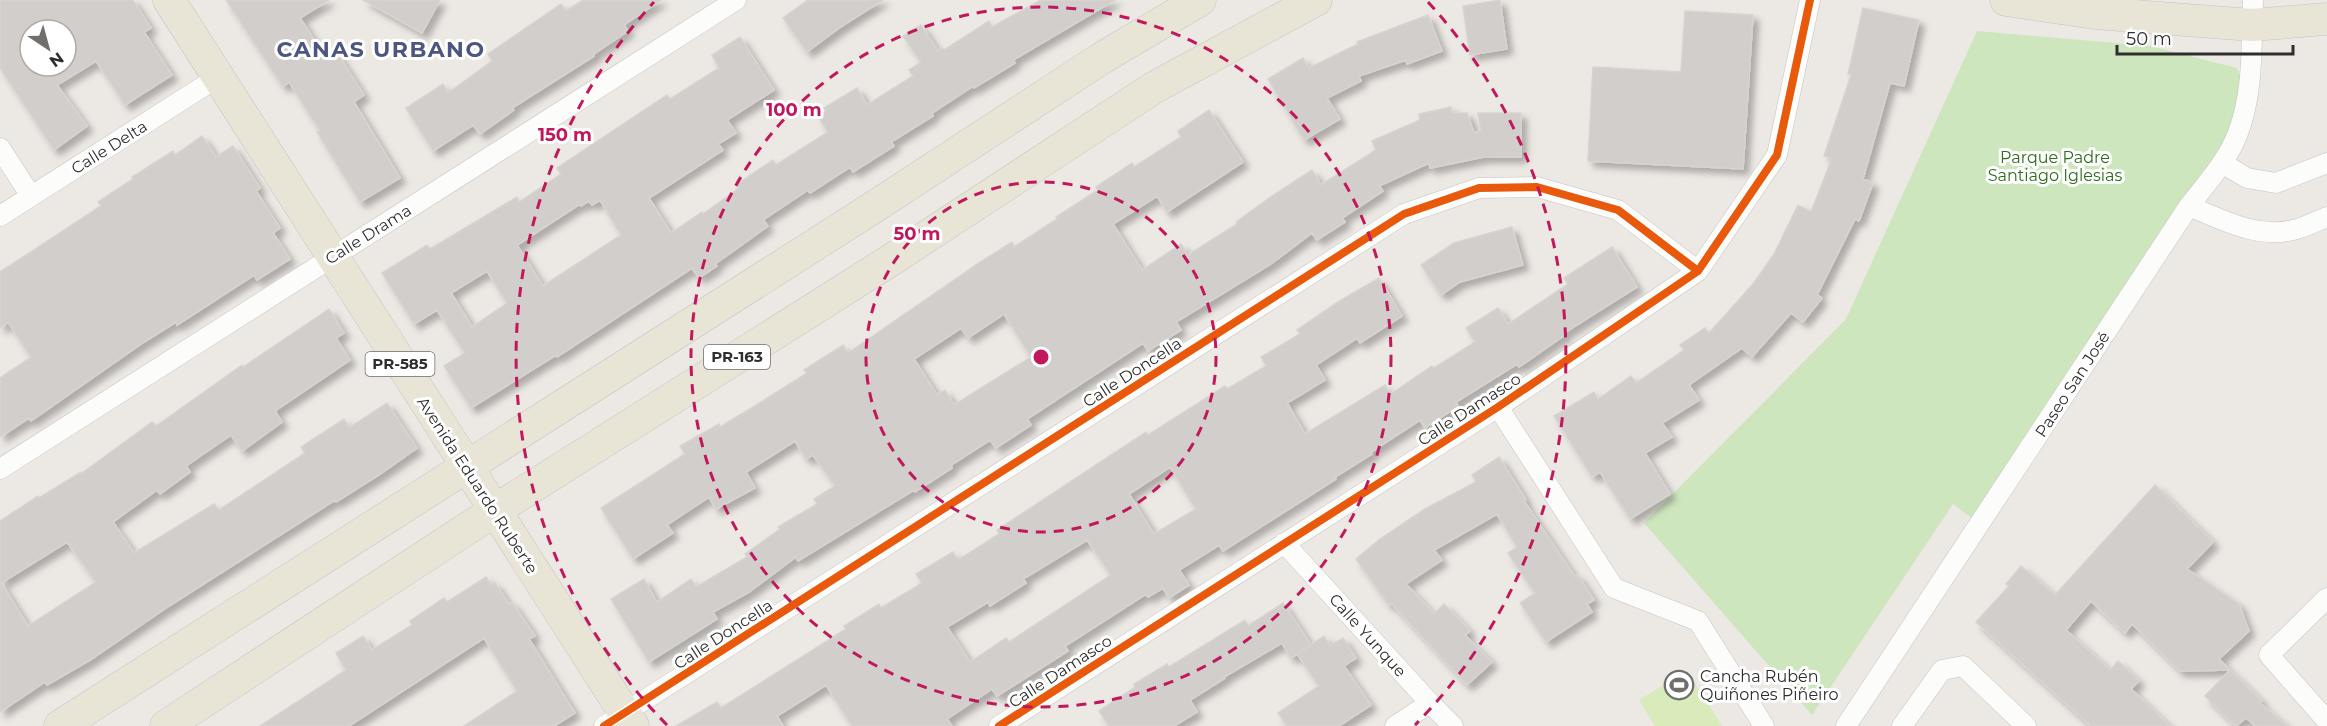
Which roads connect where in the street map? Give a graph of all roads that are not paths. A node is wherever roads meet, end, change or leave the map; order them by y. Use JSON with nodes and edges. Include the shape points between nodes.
{"nodes":[{"id":1,"x":168,"y":0,"type":"edge"},
{"id":2,"x":736,"y":0,"type":"edge"},
{"id":3,"x":1200,"y":0,"type":"edge"},
{"id":4,"x":1316,"y":0,"type":"edge"},
{"id":5,"x":1809,"y":0,"type":"edge"},
{"id":6,"x":2204,"y":0,"type":"edge"},
{"id":7,"x":2026,"y":1,"type":"edge"},
{"id":8,"x":2252,"y":11,"type":"edge"},
{"id":9,"x":2327,"y":19,"type":"edge"},
{"id":10,"x":218,"y":77,"type":"junction"},
{"id":11,"x":0,"y":148,"type":"edge"},
{"id":12,"x":2222,"y":163,"type":"junction"},
{"id":13,"x":2327,"y":163,"type":"edge"},
{"id":14,"x":31,"y":196,"type":"junction"},
{"id":15,"x":2189,"y":206,"type":"junction"},
{"id":16,"x":0,"y":216,"type":"edge"},
{"id":17,"x":2327,"y":217,"type":"edge"},
{"id":18,"x":332,"y":257,"type":"junction"},
{"id":19,"x":1698,"y":271,"type":"junction"},
{"id":20,"x":1498,"y":407,"type":"junction"},
{"id":21,"x":465,"y":466,"type":"junction"},
{"id":22,"x":0,"y":469,"type":"edge"},
{"id":23,"x":494,"y":511,"type":"junction"},
{"id":24,"x":1284,"y":543,"type":"junction"},
{"id":25,"x":2327,"y":598,"type":"edge"},
{"id":26,"x":1430,"y":703,"type":"junction"},
{"id":27,"x":2327,"y":720,"type":"edge"},
{"id":28,"x":621,"y":722,"type":"edge"},
{"id":29,"x":60,"y":726,"type":"edge"},
{"id":30,"x":166,"y":726,"type":"edge"},
{"id":31,"x":999,"y":726,"type":"edge"},
{"id":32,"x":1395,"y":726,"type":"edge"},
{"id":33,"x":1453,"y":726,"type":"edge"},
{"id":34,"x":1764,"y":726,"type":"edge"},
{"id":35,"x":1846,"y":726,"type":"edge"},
{"id":36,"x":1902,"y":726,"type":"edge"},
{"id":37,"x":2026,"y":726,"type":"edge"}],
"edges":[{"from":1,"to":10,"type":"main road","name":"Avenida Eduardo Ruberte","number":"PR-585"},
{"from":2,"to":18,"type":"street","name":"Calle Drama"},
{"from":3,"to":21,"type":"main road","via":[[1102,58]]},
{"from":4,"to":23,"type":"main road","number":"PR-163","via":[[1155,87],[891,260]]},
{"from":5,"to":19,"type":"street","name":"Calle Damasco","via":[[1777,155]]},
{"from":6,"to":8,"type":"main road"},
{"from":7,"to":8,"type":"main road","via":[[2095,13]]},
{"from":8,"to":9,"type":"main road"},
{"from":8,"to":12,"type":"street","name":"Paseo San José","via":[[2250,86],[2238,133]]},
{"from":10,"to":14,"type":"street","name":"Calle Delta"},
{"from":10,"to":18,"type":"main road","name":"Avenida Eduardo Ruberte","number":"PR-585"},
{"from":11,"to":14,"type":"street"},
{"from":12,"to":13,"type":"street","via":[[2247,178],[2276,183]]},
{"from":12,"to":15,"type":"street","name":"Paseo San José"},
{"from":14,"to":16,"type":"street","name":"Calle Delta"},
{"from":15,"to":17,"type":"street","via":[[2243,229],[2275,234]]},
{"from":15,"to":35,"type":"street","name":"Paseo San José"},
{"from":18,"to":21,"type":"main road","name":"Avenida Eduardo Ruberte","number":"PR-585"},
{"from":18,"to":22,"type":"street","name":"Calle Drama"},
{"from":19,"to":20,"type":"street","name":"Calle Damasco"},
{"from":19,"to":28,"type":"street","name":"Calle Doncella","via":[[1618,210],[1538,187],[1479,188],[1404,214]]},
{"from":20,"to":24,"type":"street","name":"Calle Damasco"},
{"from":20,"to":34,"type":"street","via":[[1614,588],[1698,621]]},
{"from":21,"to":23,"type":"main road","name":"Avenida Eduardo Ruberte","number":"PR-585"},
{"from":21,"to":29,"type":"main road"},
{"from":23,"to":28,"type":"main road","name":"Avenida Eduardo Ruberte","number":"PR-585"},
{"from":23,"to":30,"type":"main road","number":"PR-163"},
{"from":24,"to":26,"type":"street","name":"Calle Yunque"},
{"from":24,"to":31,"type":"street","name":"Calle Damasco"},
{"from":25,"to":27,"type":"street","via":[[2270,655]]},
{"from":26,"to":32,"type":"street"},
{"from":26,"to":33,"type":"street","name":"Calle Yunque"},
{"from":36,"to":37,"type":"street","via":[[1942,670],[1963,666]]}]}
